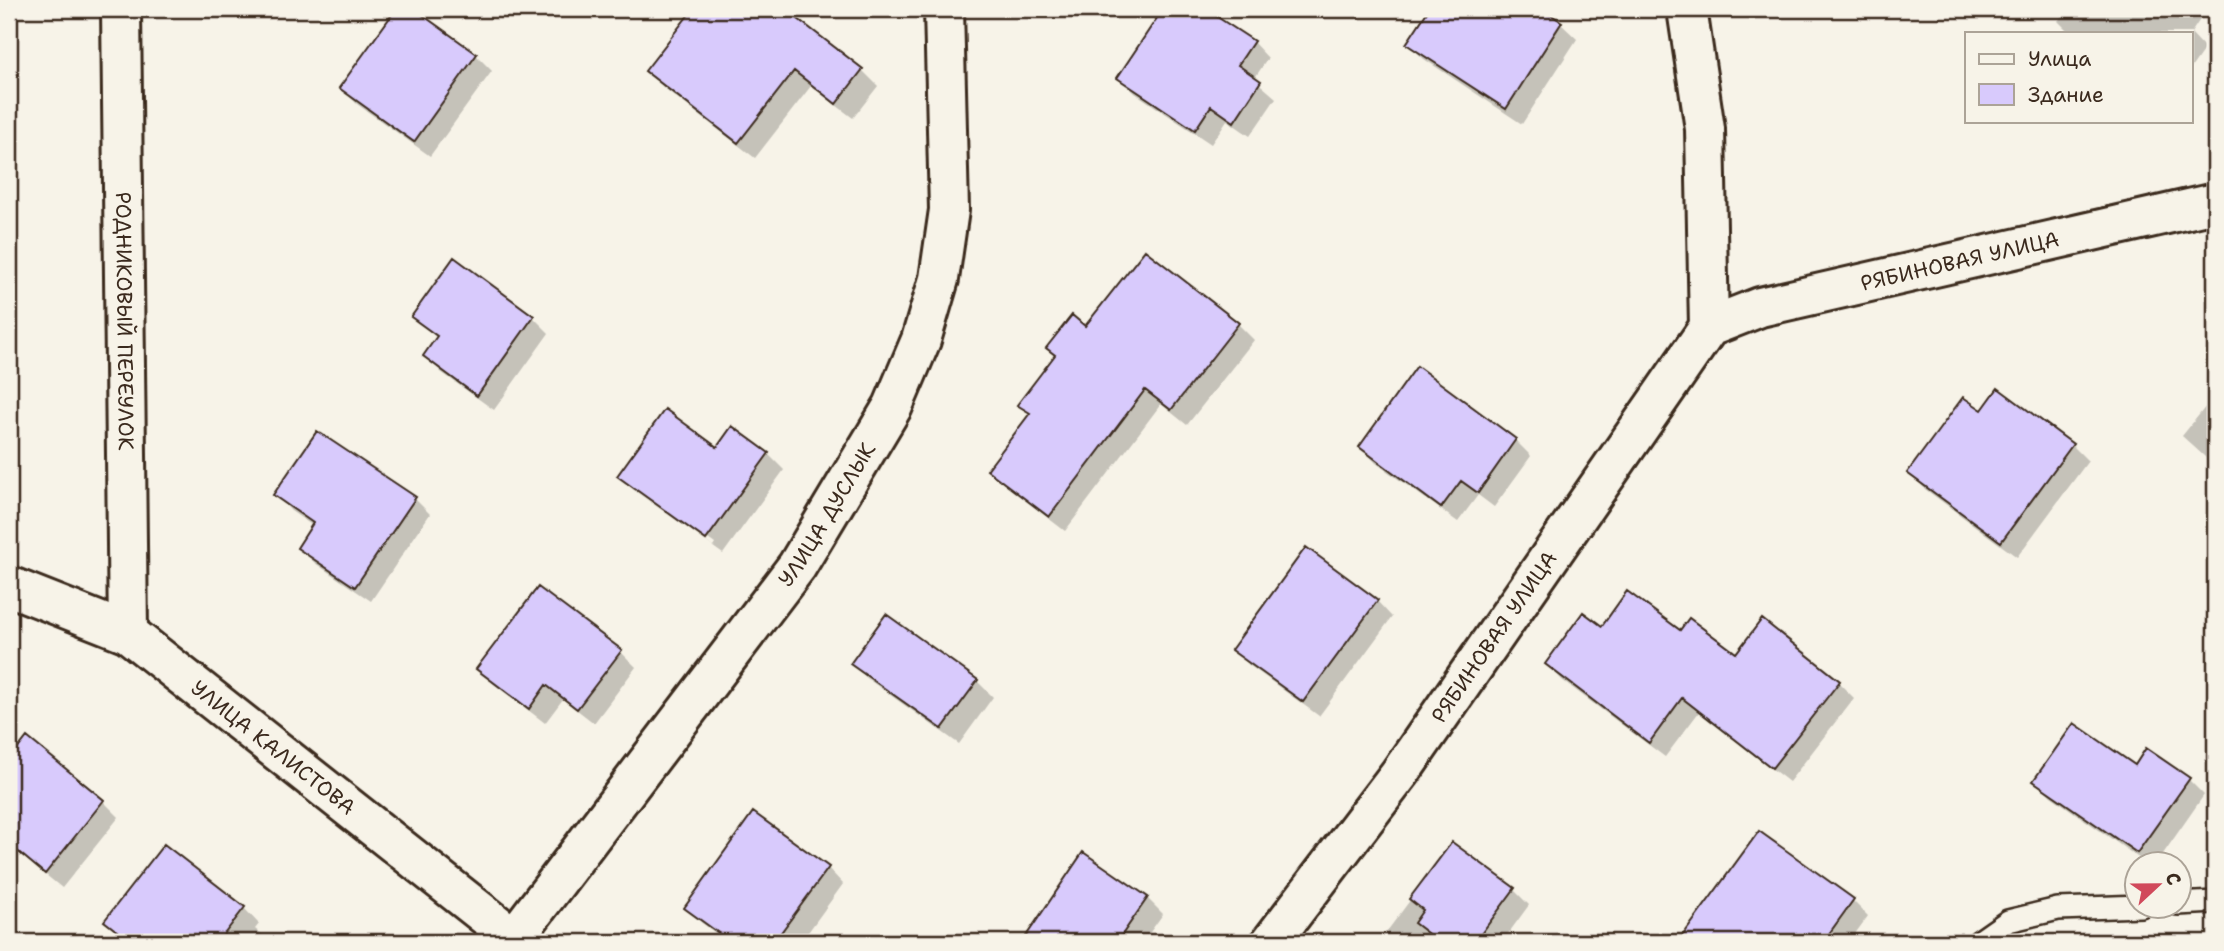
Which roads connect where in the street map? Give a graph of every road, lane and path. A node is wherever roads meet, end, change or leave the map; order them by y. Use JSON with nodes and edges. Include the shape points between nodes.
{"nodes":[{"id":1,"x":121,"y":9,"type":"edge"},
{"id":2,"x":944,"y":9,"type":"edge"},
{"id":3,"x":1687,"y":9,"type":"edge"},
{"id":4,"x":2215,"y":203,"type":"edge"},
{"id":5,"x":1709,"y":327,"type":"junction"},
{"id":6,"x":9,"y":586,"type":"edge"},
{"id":7,"x":128,"y":633,"type":"junction"},
{"id":8,"x":2215,"y":902,"type":"edge"},
{"id":9,"x":2192,"y":903,"type":"edge"},
{"id":10,"x":2122,"y":906,"type":"edge"},
{"id":11,"x":515,"y":941,"type":"edge"},
{"id":12,"x":1271,"y":942,"type":"edge"},
{"id":13,"x":1978,"y":942,"type":"edge"}],
"edges":[{"from":1,"to":7,"type":"street","name":"РОДНИКОВЫЙ ПЕРЕУЛОК"},
{"from":2,"to":11,"type":"street","name":"УЛИЦА ДУСЛЫК","via":[[950,210],[936,291],[893,406],[797,566]]},
{"from":3,"to":5,"type":"street","via":[[1705,129]]},
{"from":4,"to":5,"type":"street","name":"РЯБИНОВАЯ УЛИЦА","via":[[1760,307]]},
{"from":5,"to":12,"type":"street","name":"РЯБИНОВАЯ УЛИЦА","via":[[1400,773]]},
{"from":6,"to":7,"type":"street","name":"УЛИЦА КАЛИСТОВА"},
{"from":7,"to":11,"type":"street","name":"УЛИЦА КАЛИСТОВА"},
{"from":8,"to":9,"type":"lane"},
{"from":10,"to":13,"type":"lane","via":[[2058,909],[2008,921]]}]}
